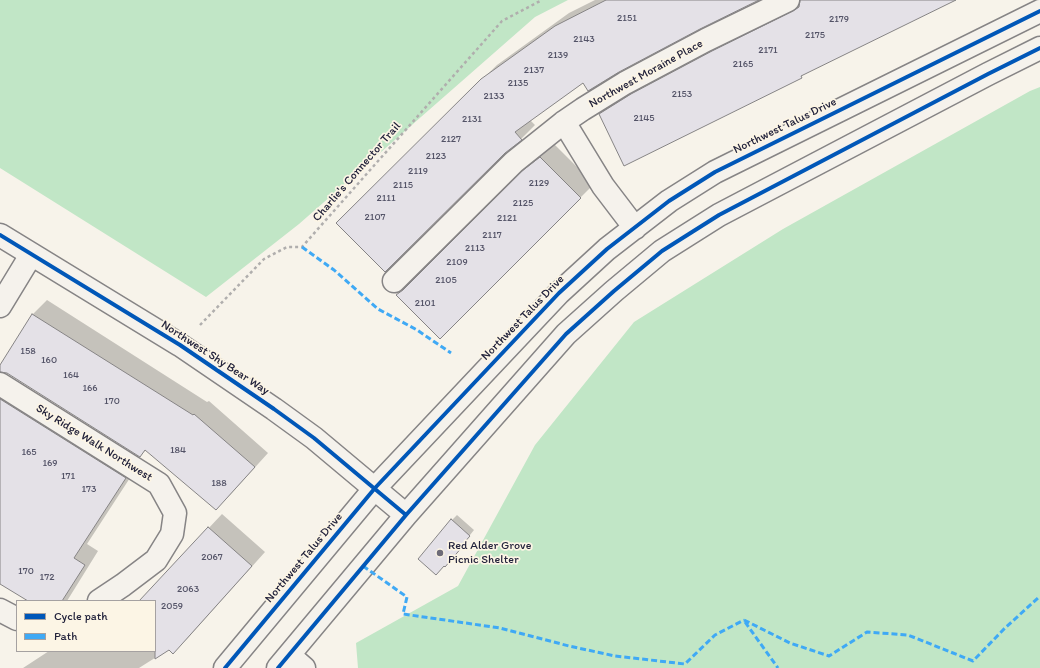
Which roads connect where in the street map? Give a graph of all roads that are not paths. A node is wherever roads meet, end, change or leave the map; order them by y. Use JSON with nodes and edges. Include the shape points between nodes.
{"nodes":[{"id":1,"x":788,"y":0,"type":"edge"},
{"id":2,"x":1040,"y":11,"type":"edge"},
{"id":3,"x":1040,"y":48,"type":"edge"},
{"id":4,"x":564,"y":122,"type":"junction"},
{"id":5,"x":635,"y":228,"type":"junction"},
{"id":6,"x":0,"y":236,"type":"edge"},
{"id":7,"x":31,"y":255,"type":"junction"},
{"id":8,"x":394,"y":280,"type":"dead end"},
{"id":9,"x":0,"y":306,"type":"edge"},
{"id":10,"x":0,"y":384,"type":"edge"},
{"id":11,"x":375,"y":488,"type":"junction"},
{"id":12,"x":406,"y":515,"type":"junction"},
{"id":13,"x":100,"y":600,"type":"edge"},
{"id":14,"x":0,"y":610,"type":"edge"},
{"id":15,"x":16,"y":618,"type":"edge"},
{"id":16,"x":290,"y":664,"type":"edge"},
{"id":17,"x":225,"y":668,"type":"edge"}],
"edges":[{"from":1,"to":4,"type":"street","name":"Northwest Moraine Place","via":[[625,83]]},
{"from":2,"to":5,"type":"street","name":"Northwest Talus Drive","via":[[714,172],[669,201]]},
{"from":3,"to":12,"type":"street","via":[[719,215],[662,251],[566,334]]},
{"from":4,"to":5,"type":"street","via":[[603,186]]},
{"from":4,"to":8,"type":"street","name":"Northwest Moraine Place","via":[[514,162]]},
{"from":5,"to":11,"type":"street","name":"Northwest Talus Drive","via":[[607,249],[559,293]]},
{"from":6,"to":7,"type":"street","name":"Northwest Shy Bear Way"},
{"from":7,"to":9,"type":"street"},
{"from":7,"to":11,"type":"street","name":"Northwest Shy Bear Way","via":[[180,345],[309,433]]},
{"from":10,"to":13,"type":"street","name":"Sky Ridge Walk Northwest","via":[[159,484],[175,513],[172,534],[156,560]]},
{"from":11,"to":12,"type":"street","name":"Northwest Shy Bear Way"},
{"from":11,"to":17,"type":"street","name":"Northwest Talus Drive"},
{"from":12,"to":16,"type":"street"},
{"from":14,"to":15,"type":"street"}]}
